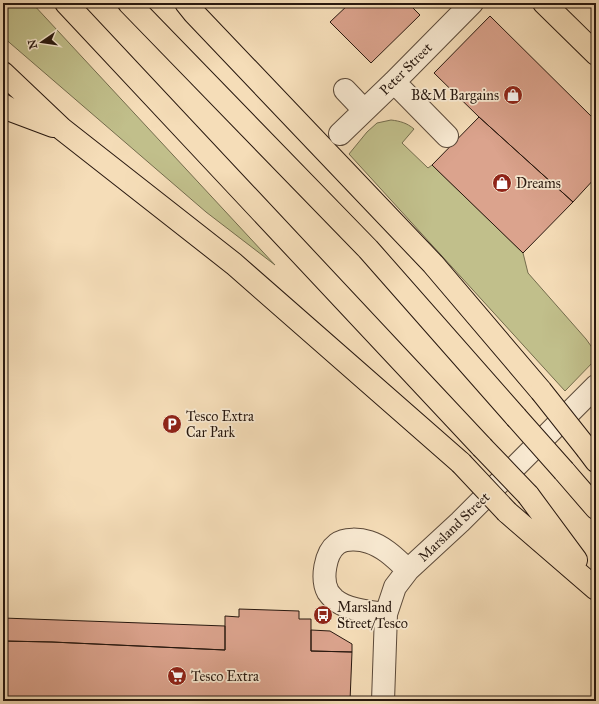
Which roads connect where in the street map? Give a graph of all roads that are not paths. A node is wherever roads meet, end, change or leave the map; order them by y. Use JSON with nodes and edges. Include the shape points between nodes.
{"nodes":[{"id":1,"x":66,"y":3,"type":"edge"},
{"id":2,"x":129,"y":3,"type":"edge"},
{"id":3,"x":186,"y":3,"type":"edge"},
{"id":4,"x":472,"y":3,"type":"edge"},
{"id":5,"x":544,"y":3,"type":"edge"},
{"id":6,"x":596,"y":54,"type":"edge"},
{"id":7,"x":3,"y":73,"type":"edge"},
{"id":8,"x":394,"y":82,"type":"junction"},
{"id":9,"x":345,"y":90,"type":"dead end"},
{"id":10,"x":3,"y":105,"type":"edge"},
{"id":11,"x":364,"y":110,"type":"junction"},
{"id":12,"x":62,"y":129,"type":"junction"},
{"id":13,"x":340,"y":134,"type":"dead end"},
{"id":14,"x":447,"y":136,"type":"dead end"},
{"id":15,"x":596,"y":386,"type":"edge"},
{"id":16,"x":592,"y":455,"type":"edge"},
{"id":17,"x":596,"y":508,"type":"edge"},
{"id":18,"x":408,"y":570,"type":"junction"},
{"id":19,"x":596,"y":588,"type":"edge"},
{"id":20,"x":386,"y":614,"type":"junction"},
{"id":21,"x":383,"y":701,"type":"edge"}],
"edges":[{"from":1,"to":19,"type":"main road","bridge":true,"via":[[528,495]]},
{"from":2,"to":17,"type":"main road","bridge":true,"via":[[368,249]]},
{"from":3,"to":16,"type":"main road","bridge":true,"via":[[434,264]]},
{"from":4,"to":8,"type":"street","name":"Peter Street"},
{"from":5,"to":6,"type":"main road"},
{"from":7,"to":12,"type":"main road"},
{"from":8,"to":11,"type":"street","name":"Peter Street"},
{"from":8,"to":14,"type":"street"},
{"from":9,"to":11,"type":"street"},
{"from":10,"to":12,"type":"main road","via":[[13,112]]},
{"from":11,"to":13,"type":"street","name":"Peter Street"},
{"from":12,"to":19,"type":"main road","bridge":true,"via":[[234,264],[461,463],[507,512]]},
{"from":15,"to":18,"type":"street","name":"Marsland Street","via":[[460,522]]},
{"from":18,"to":20,"type":"street","name":"Marsland Street","via":[[395,587]]},
{"from":18,"to":20,"type":"street","via":[[389,553],[369,542],[347,540],[337,544],[329,553],[325,580],[328,592],[335,600],[359,610]]},
{"from":20,"to":21,"type":"street","name":"Marsland Street"}]}
